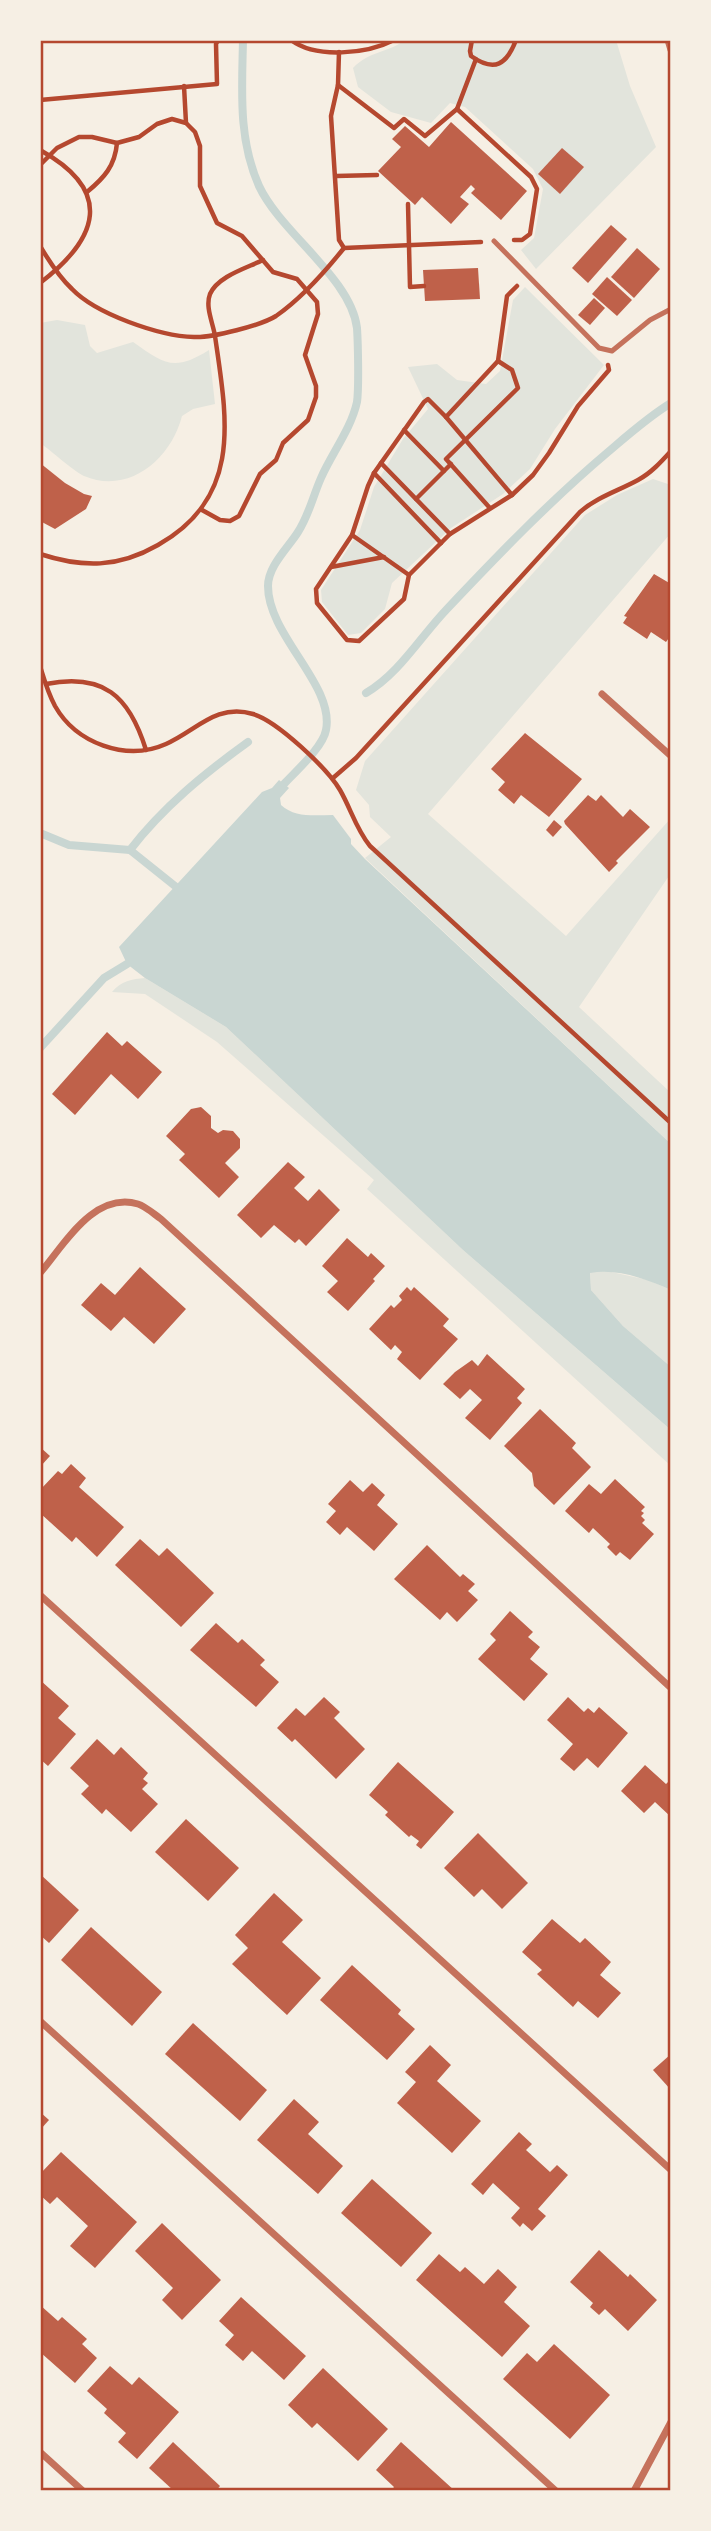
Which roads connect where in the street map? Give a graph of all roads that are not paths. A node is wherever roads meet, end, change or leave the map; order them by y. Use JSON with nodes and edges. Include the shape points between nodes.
{"nodes":[{"id":1,"x":668,"y":40,"type":"edge"},
{"id":2,"x":671,"y":50,"type":"edge"},
{"id":3,"x":494,"y":241,"type":"road end"},
{"id":4,"x":671,"y":310,"type":"edge"},
{"id":5,"x":602,"y":694,"type":"dead end"},
{"id":6,"x":671,"y":755,"type":"edge"},
{"id":7,"x":40,"y":1273,"type":"edge"},
{"id":8,"x":40,"y":1595,"type":"edge"},
{"id":9,"x":671,"y":1688,"type":"edge"},
{"id":10,"x":40,"y":2021,"type":"edge"},
{"id":11,"x":671,"y":2170,"type":"edge"},
{"id":12,"x":671,"y":2422,"type":"edge"},
{"id":13,"x":40,"y":2452,"type":"edge"},
{"id":14,"x":83,"y":2491,"type":"edge"},
{"id":15,"x":556,"y":2491,"type":"edge"},
{"id":16,"x":634,"y":2491,"type":"edge"}],
"edges":[{"from":1,"to":2,"type":"street"},
{"from":3,"to":4,"type":"lane","via":[[606,351]]},
{"from":5,"to":6,"type":"street"},
{"from":7,"to":9,"type":"street","via":[[104,1206],[139,1204],[161,1219]]},
{"from":8,"to":11,"type":"street"},
{"from":10,"to":15,"type":"street"},
{"from":12,"to":16,"type":"street"},
{"from":13,"to":14,"type":"street"}]}
